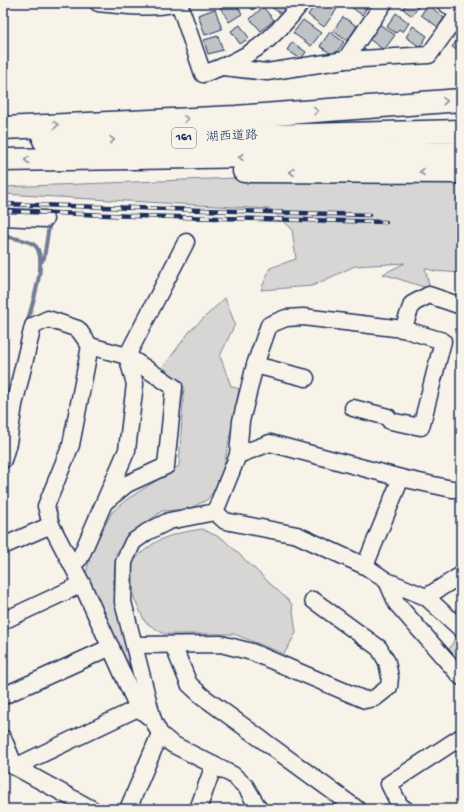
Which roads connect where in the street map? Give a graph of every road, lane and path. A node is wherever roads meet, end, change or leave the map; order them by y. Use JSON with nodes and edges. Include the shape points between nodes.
{"nodes":[{"id":1,"x":98,"y":3,"type":"edge"},
{"id":2,"x":179,"y":3,"type":"edge"},
{"id":3,"x":301,"y":3,"type":"edge"},
{"id":4,"x":384,"y":3,"type":"edge"},
{"id":5,"x":444,"y":3,"type":"edge"},
{"id":6,"x":122,"y":4,"type":"edge"},
{"id":7,"x":460,"y":14,"type":"edge"},
{"id":8,"x":345,"y":60,"type":"junction"},
{"id":9,"x":223,"y":67,"type":"junction"},
{"id":10,"x":461,"y":100,"type":"edge"},
{"id":11,"x":3,"y":128,"type":"edge"},
{"id":12,"x":461,"y":131,"type":"edge"},
{"id":13,"x":3,"y":140,"type":"edge"},
{"id":14,"x":461,"y":153,"type":"edge"},
{"id":15,"x":3,"y":160,"type":"edge"},
{"id":16,"x":461,"y":172,"type":"edge"},
{"id":17,"x":3,"y":175,"type":"edge"},
{"id":18,"x":3,"y":217,"type":"edge"},
{"id":19,"x":46,"y":219,"type":"dead end"},
{"id":20,"x":186,"y":242,"type":"dead end"},
{"id":21,"x":461,"y":306,"type":"edge"},
{"id":22,"x":403,"y":329,"type":"junction"},
{"id":23,"x":90,"y":346,"type":"junction"},
{"id":24,"x":127,"y":356,"type":"junction"},
{"id":25,"x":255,"y":365,"type":"junction"},
{"id":26,"x":306,"y":378,"type":"dead end"},
{"id":27,"x":353,"y":408,"type":"dead end"},
{"id":28,"x":238,"y":455,"type":"junction"},
{"id":29,"x":3,"y":460,"type":"edge"},
{"id":30,"x":401,"y":478,"type":"junction"},
{"id":31,"x":461,"y":489,"type":"edge"},
{"id":32,"x":104,"y":503,"type":"junction"},
{"id":33,"x":215,"y":512,"type":"junction"},
{"id":34,"x":51,"y":525,"type":"junction"},
{"id":35,"x":3,"y":546,"type":"edge"},
{"id":36,"x":72,"y":565,"type":"junction"},
{"id":37,"x":365,"y":566,"type":"junction"},
{"id":38,"x":461,"y":575,"type":"edge"},
{"id":39,"x":387,"y":581,"type":"junction"},
{"id":40,"x":82,"y":584,"type":"junction"},
{"id":41,"x":426,"y":597,"type":"junction"},
{"id":42,"x":313,"y":600,"type":"dead end"},
{"id":43,"x":3,"y":621,"type":"edge"},
{"id":44,"x":461,"y":629,"type":"edge"},
{"id":45,"x":135,"y":645,"type":"junction"},
{"id":46,"x":173,"y":645,"type":"junction"},
{"id":47,"x":111,"y":647,"type":"junction"},
{"id":48,"x":461,"y":677,"type":"edge"},
{"id":49,"x":3,"y":696,"type":"edge"},
{"id":50,"x":138,"y":708,"type":"junction"},
{"id":51,"x":156,"y":727,"type":"junction"},
{"id":52,"x":461,"y":737,"type":"edge"},
{"id":53,"x":3,"y":738,"type":"edge"},
{"id":54,"x":9,"y":764,"type":"edge"},
{"id":55,"x":214,"y":765,"type":"junction"},
{"id":56,"x":92,"y":809,"type":"edge"},
{"id":57,"x":128,"y":809,"type":"edge"},
{"id":58,"x":198,"y":809,"type":"edge"},
{"id":59,"x":259,"y":809,"type":"edge"},
{"id":60,"x":357,"y":809,"type":"edge"},
{"id":61,"x":404,"y":809,"type":"edge"}],
"edges":[{"from":1,"to":6,"type":"street"},
{"from":2,"to":6,"type":"street","via":[[162,7]]},
{"from":2,"to":9,"type":"street","via":[[203,74]]},
{"from":3,"to":9,"type":"street","via":[[284,26],[258,48],[244,58]]},
{"from":4,"to":8,"type":"street"},
{"from":5,"to":7,"type":"street"},
{"from":7,"to":8,"type":"street","via":[[429,55]]},
{"from":8,"to":9,"type":"street","via":[[267,72]]},
{"from":11,"to":10,"type":"highway","one_way":true,"via":[[236,117]]},
{"from":13,"to":12,"type":"highway","name":"湖西道路","number":"161","one_way":true},
{"from":14,"to":15,"type":"highway","name":"湖西道路","number":"161","one_way":true},
{"from":16,"to":17,"type":"highway","one_way":true,"via":[[234,171]]},
{"from":18,"to":19,"type":"street"},
{"from":20,"to":24,"type":"street"},
{"from":21,"to":22,"type":"street","via":[[429,295],[412,304]]},
{"from":22,"to":25,"type":"street","via":[[303,317],[286,318],[269,325]]},
{"from":22,"to":27,"type":"street","via":[[443,341],[421,427],[390,422],[388,417]]},
{"from":23,"to":24,"type":"street"},
{"from":23,"to":29,"type":"street","via":[[78,329],[48,319],[33,326]]},
{"from":23,"to":34,"type":"street","via":[[71,445],[46,506]]},
{"from":24,"to":32,"type":"street","via":[[136,384],[127,450]]},
{"from":24,"to":32,"type":"street","via":[[174,387],[166,466],[127,484]]},
{"from":25,"to":26,"type":"street"},
{"from":25,"to":28,"type":"street","via":[[241,421]]},
{"from":28,"to":30,"type":"street","via":[[270,443]]},
{"from":28,"to":33,"type":"street"},
{"from":30,"to":31,"type":"street"},
{"from":30,"to":37,"type":"street"},
{"from":32,"to":36,"type":"street","via":[[80,558]]},
{"from":33,"to":37,"type":"street","via":[[225,521],[297,535]]},
{"from":33,"to":45,"type":"street","via":[[169,521],[133,542],[124,562],[123,602]]},
{"from":34,"to":35,"type":"street"},
{"from":34,"to":36,"type":"street"},
{"from":36,"to":40,"type":"street"},
{"from":37,"to":39,"type":"street"},
{"from":38,"to":41,"type":"street"},
{"from":39,"to":41,"type":"street"},
{"from":39,"to":48,"type":"street","via":[[397,604]]},
{"from":40,"to":43,"type":"street"},
{"from":40,"to":47,"type":"street"},
{"from":41,"to":44,"type":"street"},
{"from":42,"to":46,"type":"street","via":[[379,648],[387,662],[390,677],[389,687],[384,692],[366,700],[252,652],[221,644]]},
{"from":45,"to":46,"type":"street"},
{"from":45,"to":51,"type":"street"},
{"from":46,"to":60,"type":"street","via":[[189,684],[197,692]]},
{"from":47,"to":49,"type":"street"},
{"from":47,"to":50,"type":"street"},
{"from":50,"to":51,"type":"street"},
{"from":50,"to":54,"type":"street"},
{"from":51,"to":55,"type":"street","via":[[172,744]]},
{"from":51,"to":57,"type":"street"},
{"from":52,"to":61,"type":"street","via":[[389,784]]},
{"from":53,"to":54,"type":"street"},
{"from":54,"to":56,"type":"street"},
{"from":55,"to":58,"type":"street"},
{"from":55,"to":59,"type":"street","via":[[233,775],[246,787]]}]}
